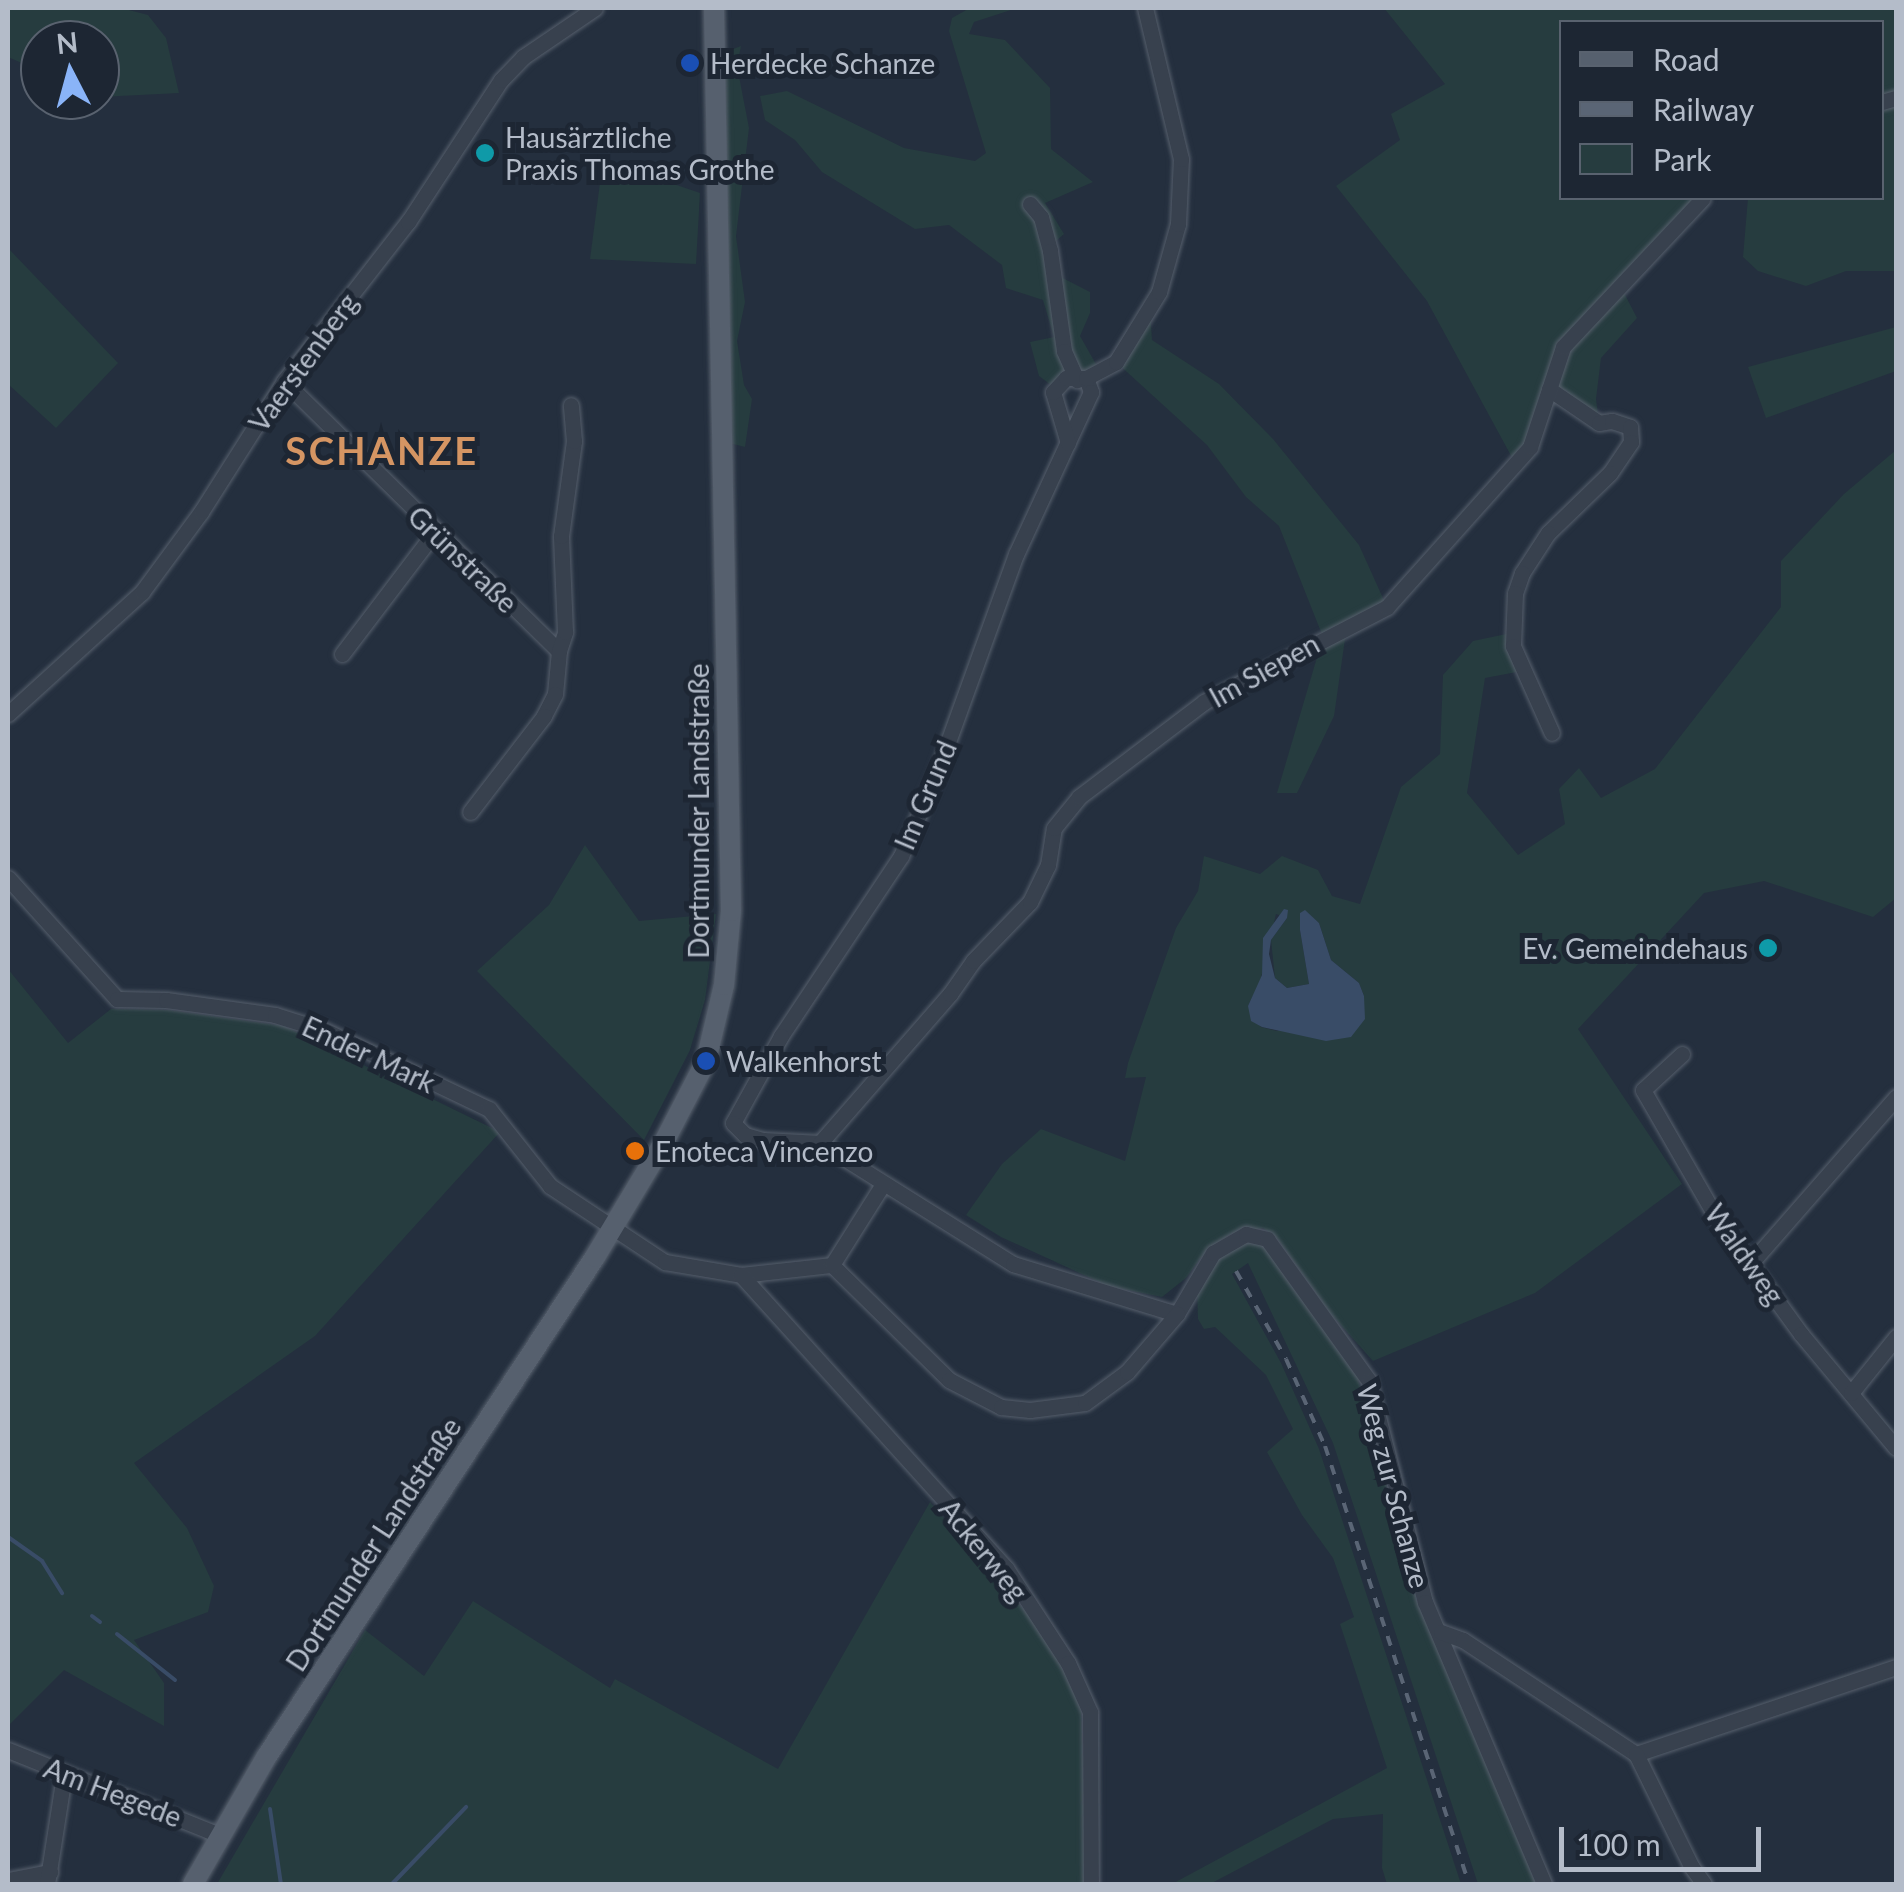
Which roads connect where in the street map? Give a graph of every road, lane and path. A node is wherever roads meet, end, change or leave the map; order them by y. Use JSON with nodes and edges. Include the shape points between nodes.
{"nodes":[{"id":1,"x":595,"y":8,"type":"edge"},
{"id":2,"x":714,"y":8,"type":"edge"},
{"id":3,"x":1145,"y":8,"type":"edge"},
{"id":4,"x":1701,"y":200,"type":"edge"},
{"id":5,"x":1030,"y":204,"type":"dead end"},
{"id":6,"x":1082,"y":379,"type":"junction"},
{"id":7,"x":284,"y":381,"type":"junction"},
{"id":8,"x":1549,"y":389,"type":"junction"},
{"id":9,"x":571,"y":405,"type":"dead end"},
{"id":10,"x":1068,"y":443,"type":"junction"},
{"id":11,"x":434,"y":532,"type":"junction"},
{"id":12,"x":559,"y":651,"type":"junction"},
{"id":13,"x":342,"y":654,"type":"dead end"},
{"id":14,"x":8,"y":714,"type":"edge"},
{"id":15,"x":1552,"y":733,"type":"dead end"},
{"id":16,"x":470,"y":812,"type":"dead end"},
{"id":17,"x":8,"y":878,"type":"edge"},
{"id":18,"x":1682,"y":1054,"type":"dead end"},
{"id":19,"x":1896,"y":1097,"type":"edge"},
{"id":20,"x":820,"y":1143,"type":"junction"},
{"id":21,"x":883,"y":1184,"type":"junction"},
{"id":22,"x":613,"y":1226,"type":"junction"},
{"id":23,"x":1750,"y":1264,"type":"junction"},
{"id":24,"x":832,"y":1265,"type":"junction"},
{"id":25,"x":740,"y":1275,"type":"junction"},
{"id":26,"x":1177,"y":1314,"type":"junction"},
{"id":27,"x":1896,"y":1337,"type":"edge"},
{"id":28,"x":1851,"y":1393,"type":"junction"},
{"id":29,"x":1896,"y":1448,"type":"edge"},
{"id":30,"x":1441,"y":1632,"type":"junction"},
{"id":31,"x":1896,"y":1667,"type":"edge"},
{"id":32,"x":8,"y":1750,"type":"edge"},
{"id":33,"x":1636,"y":1754,"type":"junction"},
{"id":34,"x":64,"y":1775,"type":"junction"},
{"id":35,"x":219,"y":1834,"type":"junction"},
{"id":36,"x":48,"y":1878,"type":"edge"},
{"id":37,"x":8,"y":1880,"type":"edge"},
{"id":38,"x":193,"y":1884,"type":"edge"},
{"id":39,"x":1091,"y":1884,"type":"edge"},
{"id":40,"x":1544,"y":1884,"type":"edge"},
{"id":41,"x":1704,"y":1884,"type":"edge"}],
"edges":[{"from":1,"to":7,"type":"street","name":"Vaerstenberg","via":[[501,80],[408,222]]},
{"from":2,"to":22,"type":"main road","name":"Dortmunder Landstraße","via":[[731,911],[724,985],[706,1060]]},
{"from":3,"to":6,"type":"street","via":[[1182,159],[1178,224],[1144,324],[1116,362]]},
{"from":4,"to":8,"type":"street","name":"Im Siepen","via":[[1563,347]]},
{"from":5,"to":6,"type":"street","via":[[1046,234],[1064,351]]},
{"from":6,"to":10,"type":"street","name":"Im Grund","via":[[1091,392]]},
{"from":6,"to":10,"type":"street","via":[[1066,378],[1053,392]]},
{"from":7,"to":11,"type":"street","name":"Grünstraße"},
{"from":7,"to":14,"type":"street","name":"Vaerstenberg","via":[[142,592]]},
{"from":8,"to":15,"type":"street","via":[[1599,424],[1630,428],[1632,442],[1610,474],[1548,533],[1515,593],[1513,646]]},
{"from":8,"to":20,"type":"street","name":"Im Siepen","via":[[1530,447],[1387,607],[1204,702],[1079,797],[1054,828],[1048,866],[1030,902]]},
{"from":9,"to":12,"type":"street","name":"Grünstraße","via":[[574,441],[561,536],[565,632]]},
{"from":10,"to":20,"type":"street","name":"Im Grund","via":[[1016,554],[901,856],[781,1036],[733,1123],[763,1140]]},
{"from":11,"to":12,"type":"street","name":"Grünstraße"},
{"from":11,"to":13,"type":"street"},
{"from":12,"to":16,"type":"street","name":"Grünstraße","via":[[555,694],[544,716]]},
{"from":17,"to":22,"type":"street","name":"Ender Mark","via":[[117,999],[166,1000],[316,1026],[489,1109],[550,1186]]},
{"from":18,"to":23,"type":"street","name":"Waldweg","via":[[1643,1090]]},
{"from":19,"to":23,"type":"street"},
{"from":20,"to":21,"type":"street"},
{"from":21,"to":24,"type":"street"},
{"from":21,"to":26,"type":"street","via":[[1013,1264]]},
{"from":22,"to":25,"type":"street","name":"Ender Mark","via":[[665,1262]]},
{"from":22,"to":35,"type":"main road","name":"Dortmunder Landstraße"},
{"from":23,"to":28,"type":"street","name":"Waldweg"},
{"from":24,"to":25,"type":"street","name":"Ender Mark"},
{"from":24,"to":26,"type":"street","via":[[949,1380],[1001,1407],[1085,1402],[1126,1372]]},
{"from":25,"to":39,"type":"street","name":"Ackerweg","via":[[1006,1568],[1068,1663],[1090,1712]]},
{"from":26,"to":30,"type":"street","name":"Weg zur Schanze","via":[[1200,1268],[1225,1244],[1254,1234],[1273,1246],[1369,1381],[1425,1602]]},
{"from":27,"to":28,"type":"street"},
{"from":28,"to":29,"type":"street","name":"Waldweg"},
{"from":30,"to":33,"type":"street"},
{"from":30,"to":40,"type":"street","name":"Weg zur Schanze"},
{"from":31,"to":33,"type":"street"},
{"from":32,"to":34,"type":"street","name":"Am Hegede"},
{"from":33,"to":41,"type":"street"},
{"from":34,"to":35,"type":"street","name":"Am Hegede"},
{"from":34,"to":36,"type":"street"},
{"from":35,"to":38,"type":"main road","name":"Dortmunder Landstraße"},
{"from":36,"to":37,"type":"street"}]}
